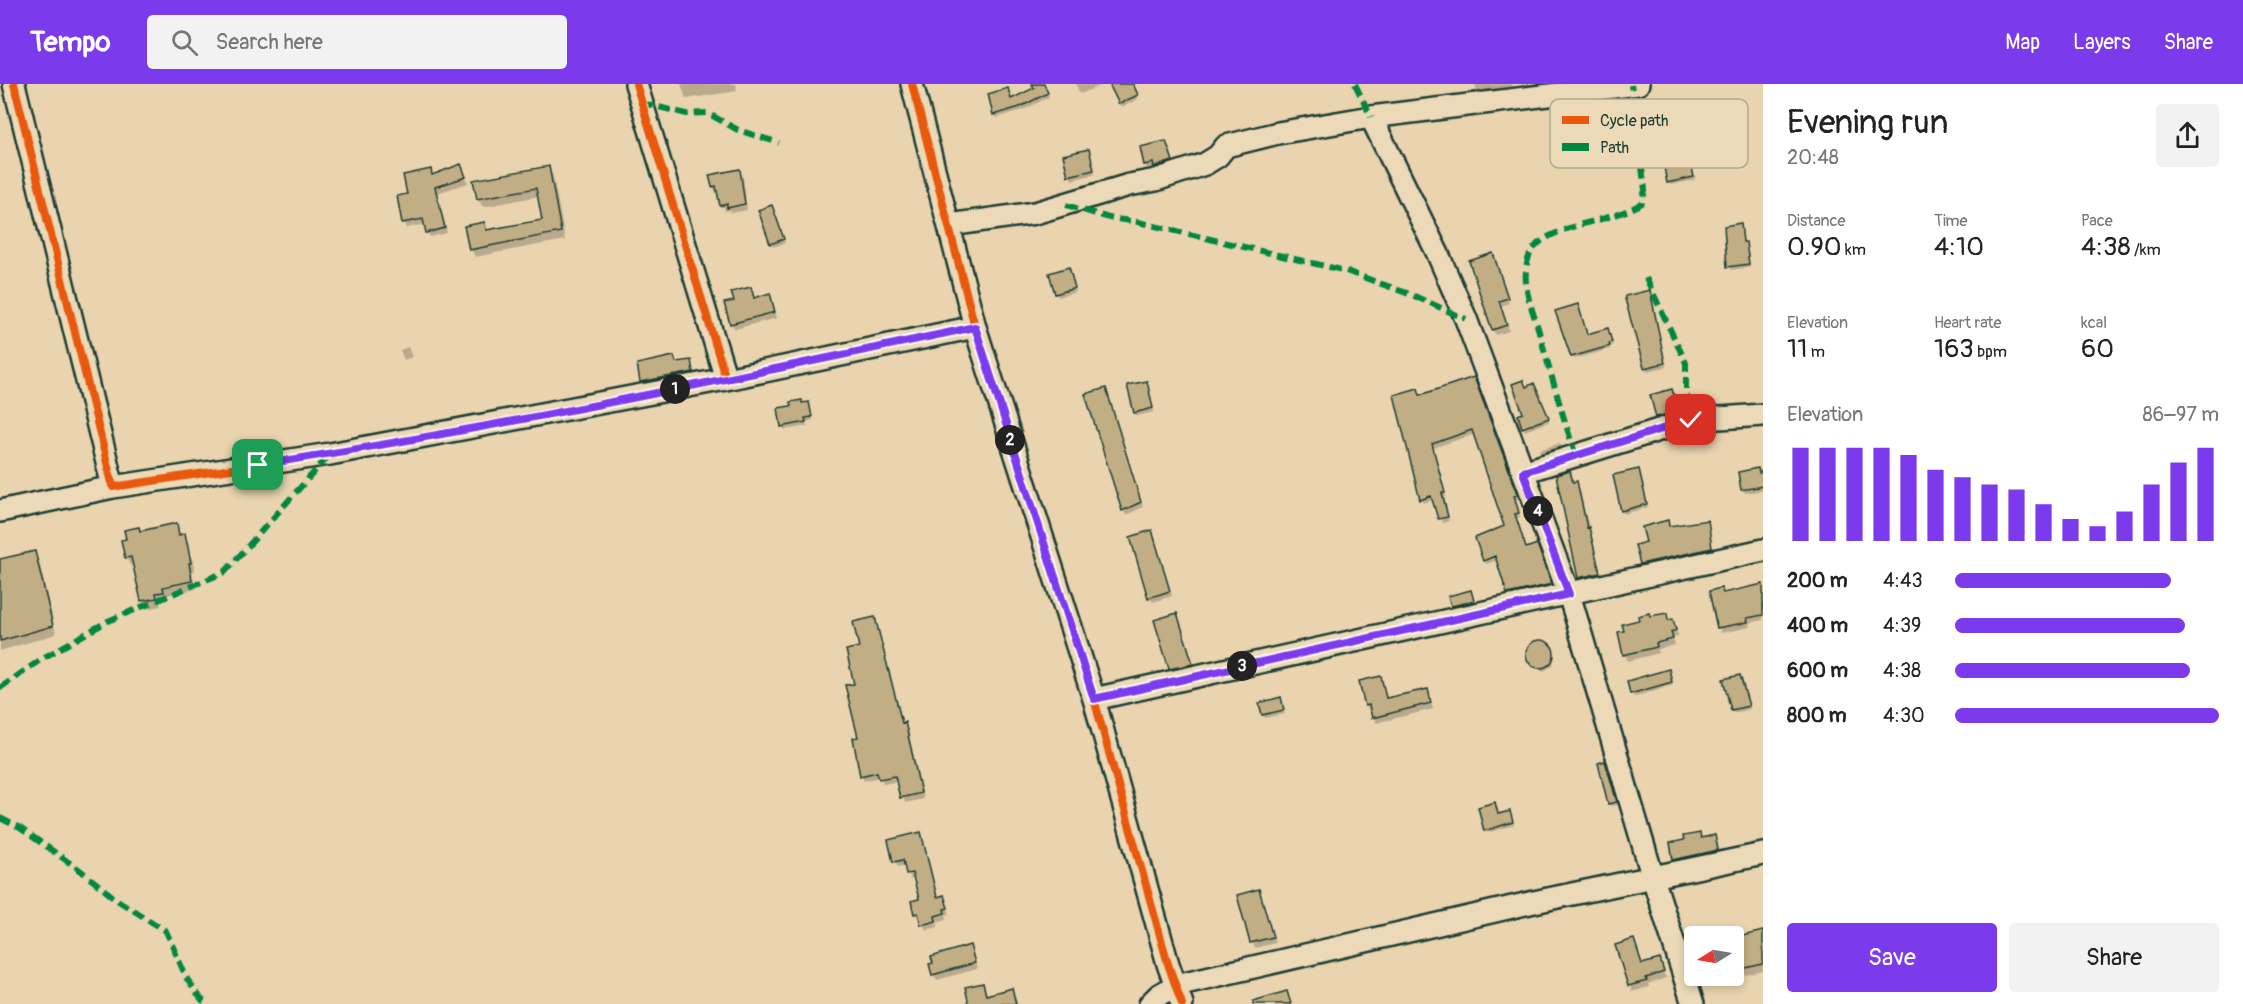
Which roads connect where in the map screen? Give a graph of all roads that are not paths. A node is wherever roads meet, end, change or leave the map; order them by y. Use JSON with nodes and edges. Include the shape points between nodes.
{"nodes":[{"id":1,"x":14,"y":84,"type":"edge"},
{"id":2,"x":636,"y":84,"type":"edge"},
{"id":3,"x":912,"y":84,"type":"edge"},
{"id":4,"x":1638,"y":84,"type":"edge"},
{"id":5,"x":1371,"y":117,"type":"junction"},
{"id":6,"x":949,"y":225,"type":"junction"},
{"id":7,"x":975,"y":327,"type":"junction"},
{"id":8,"x":726,"y":379,"type":"junction"},
{"id":9,"x":1763,"y":415,"type":"edge"},
{"id":10,"x":1523,"y":472,"type":"junction"},
{"id":11,"x":113,"y":487,"type":"junction"},
{"id":12,"x":0,"y":512,"type":"edge"},
{"id":13,"x":1763,"y":550,"type":"edge"},
{"id":14,"x":1569,"y":594,"type":"junction"},
{"id":15,"x":1094,"y":699,"type":"junction"},
{"id":16,"x":1763,"y":854,"type":"edge"},
{"id":17,"x":1653,"y":878,"type":"junction"},
{"id":18,"x":1179,"y":994,"type":"edge"},
{"id":19,"x":1150,"y":1004,"type":"edge"},
{"id":20,"x":1693,"y":1004,"type":"edge"}],
"edges":[{"from":1,"to":11,"type":"street"},
{"from":2,"to":8,"type":"street"},
{"from":3,"to":6,"type":"street"},
{"from":4,"to":5,"type":"street"},
{"from":5,"to":6,"type":"street","via":[[1226,146],[1204,164],[1055,208]]},
{"from":5,"to":10,"type":"street","via":[[1466,319]]},
{"from":6,"to":7,"type":"street"},
{"from":7,"to":8,"type":"street"},
{"from":7,"to":15,"type":"street"},
{"from":8,"to":11,"type":"street","via":[[330,454]]},
{"from":9,"to":10,"type":"street","via":[[1691,420]]},
{"from":10,"to":14,"type":"street"},
{"from":11,"to":12,"type":"street"},
{"from":13,"to":14,"type":"street"},
{"from":14,"to":15,"type":"street"},
{"from":14,"to":17,"type":"street"},
{"from":15,"to":18,"type":"street"},
{"from":16,"to":17,"type":"street"},
{"from":17,"to":18,"type":"street","via":[[1534,902]]},
{"from":17,"to":20,"type":"street"},
{"from":18,"to":19,"type":"street","via":[[1159,995]]}]}
